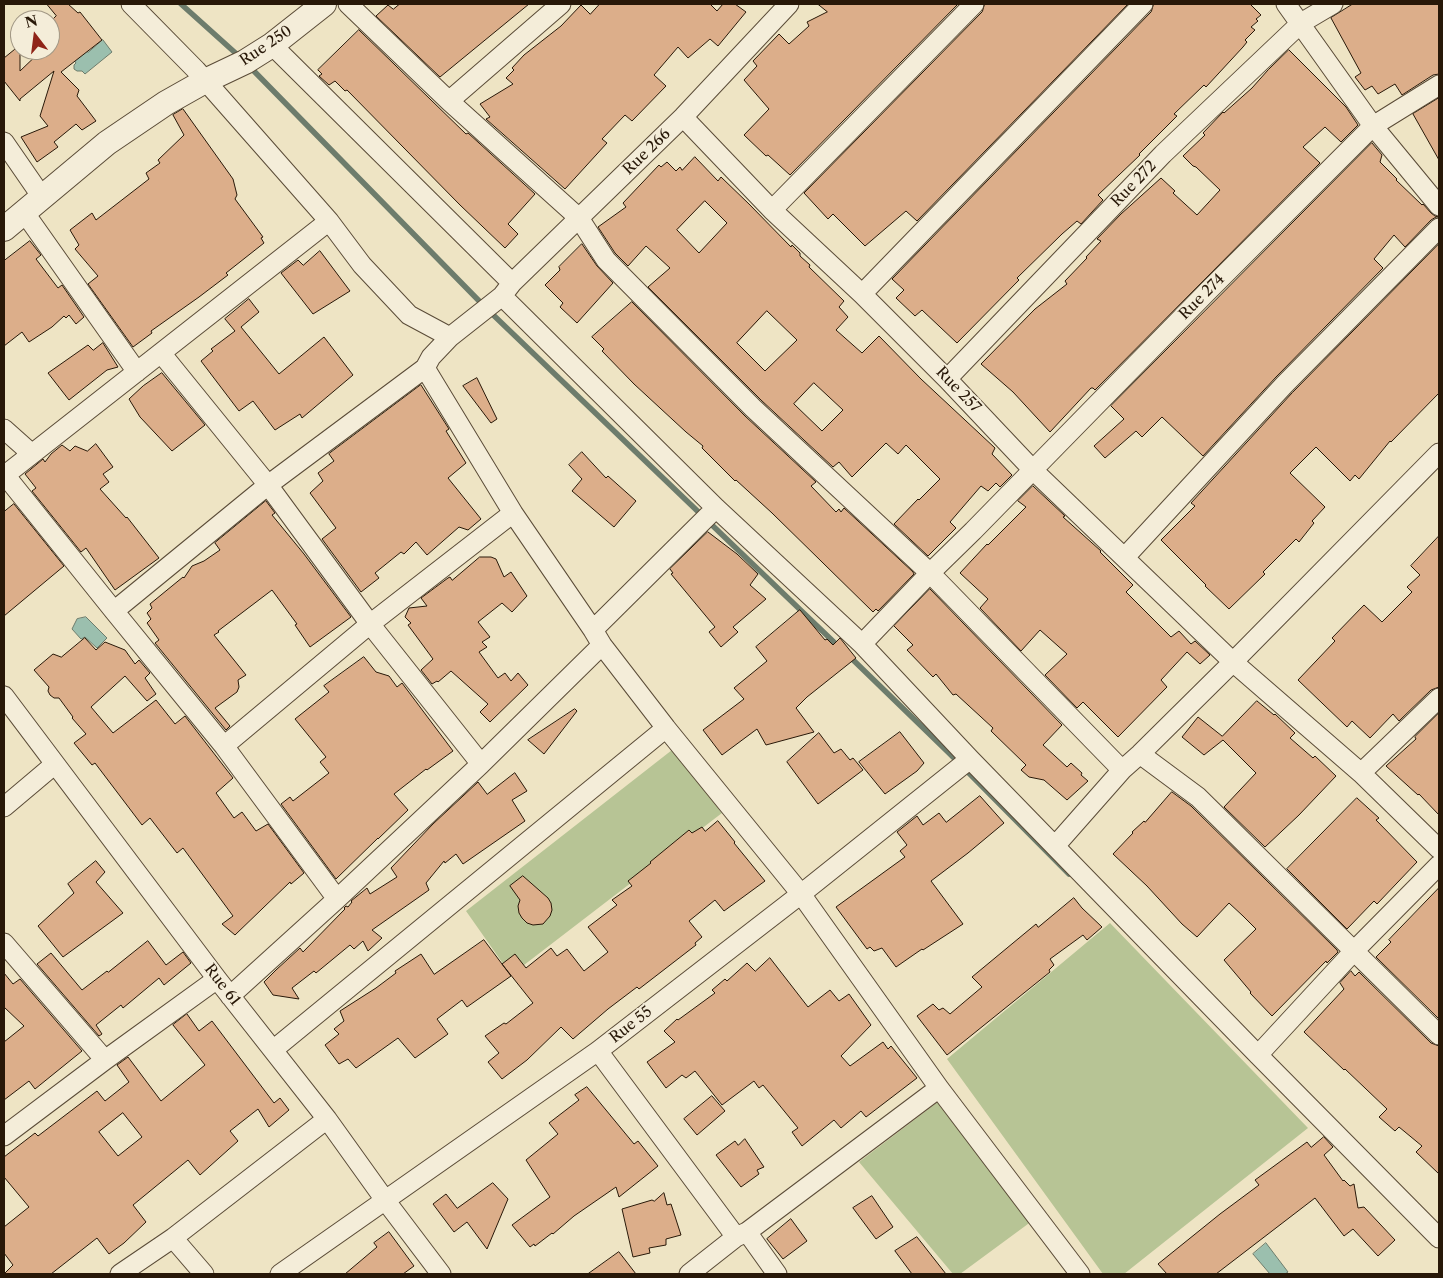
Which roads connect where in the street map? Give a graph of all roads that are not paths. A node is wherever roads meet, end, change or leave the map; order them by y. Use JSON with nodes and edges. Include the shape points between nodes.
{"nodes":[{"id":1,"x":131,"y":4,"type":"edge"},
{"id":2,"x":324,"y":4,"type":"edge"},
{"id":3,"x":348,"y":4,"type":"edge"},
{"id":4,"x":561,"y":4,"type":"edge"},
{"id":5,"x":789,"y":4,"type":"edge"},
{"id":6,"x":974,"y":4,"type":"edge"},
{"id":7,"x":1143,"y":4,"type":"edge"},
{"id":8,"x":1286,"y":4,"type":"edge"},
{"id":9,"x":1333,"y":4,"type":"edge"},
{"id":10,"x":1301,"y":23,"type":"junction"},
{"id":11,"x":272,"y":45,"type":"junction"},
{"id":12,"x":205,"y":80,"type":"junction"},
{"id":13,"x":1439,"y":85,"type":"edge"},
{"id":14,"x":449,"y":101,"type":"junction"},
{"id":15,"x":683,"y":117,"type":"junction"},
{"id":16,"x":1373,"y":126,"type":"junction"},
{"id":17,"x":4,"y":142,"type":"edge"},
{"id":18,"x":42,"y":197,"type":"junction"},
{"id":19,"x":1439,"y":206,"type":"edge"},
{"id":20,"x":772,"y":210,"type":"junction"},
{"id":21,"x":24,"y":212,"type":"junction"},
{"id":22,"x":579,"y":218,"type":"junction"},
{"id":23,"x":329,"y":221,"type":"junction"},
{"id":24,"x":1439,"y":228,"type":"edge"},
{"id":25,"x":4,"y":229,"type":"edge"},
{"id":26,"x":507,"y":290,"type":"junction"},
{"id":27,"x":862,"y":294,"type":"junction"},
{"id":28,"x":450,"y":337,"type":"junction"},
{"id":29,"x":161,"y":353,"type":"junction"},
{"id":30,"x":425,"y":368,"type":"junction"},
{"id":31,"x":137,"y":372,"type":"junction"},
{"id":32,"x":947,"y":379,"type":"junction"},
{"id":33,"x":4,"y":429,"type":"edge"},
{"id":34,"x":1439,"y":453,"type":"edge"},
{"id":35,"x":32,"y":454,"type":"junction"},
{"id":36,"x":1033,"y":470,"type":"junction"},
{"id":37,"x":4,"y":475,"type":"edge"},
{"id":38,"x":268,"y":485,"type":"junction"},
{"id":39,"x":716,"y":508,"type":"junction"},
{"id":40,"x":513,"y":512,"type":"junction"},
{"id":41,"x":1125,"y":557,"type":"junction"},
{"id":42,"x":930,"y":573,"type":"junction"},
{"id":43,"x":114,"y":611,"type":"junction"},
{"id":44,"x":370,"y":624,"type":"junction"},
{"id":45,"x":597,"y":638,"type":"junction"},
{"id":46,"x":862,"y":644,"type":"junction"},
{"id":47,"x":1233,"y":662,"type":"junction"},
{"id":48,"x":4,"y":696,"type":"edge"},
{"id":49,"x":1439,"y":698,"type":"edge"},
{"id":50,"x":666,"y":728,"type":"junction"},
{"id":51,"x":224,"y":746,"type":"junction"},
{"id":52,"x":1140,"y":754,"type":"junction"},
{"id":53,"x":970,"y":759,"type":"junction"},
{"id":54,"x":55,"y":764,"type":"junction"},
{"id":55,"x":481,"y":764,"type":"junction"},
{"id":56,"x":1122,"y":770,"type":"junction"},
{"id":57,"x":1361,"y":773,"type":"junction"},
{"id":58,"x":4,"y":807,"type":"edge"},
{"id":59,"x":1055,"y":846,"type":"junction"},
{"id":60,"x":1439,"y":849,"type":"edge"},
{"id":61,"x":1439,"y":865,"type":"edge"},
{"id":62,"x":801,"y":894,"type":"junction"},
{"id":63,"x":337,"y":899,"type":"junction"},
{"id":64,"x":4,"y":943,"type":"edge"},
{"id":65,"x":1354,"y":951,"type":"junction"},
{"id":66,"x":217,"y":979,"type":"junction"},
{"id":67,"x":230,"y":996,"type":"junction"},
{"id":68,"x":1439,"y":1035,"type":"edge"},
{"id":69,"x":273,"y":1050,"type":"junction"},
{"id":70,"x":598,"y":1051,"type":"junction"},
{"id":71,"x":1258,"y":1055,"type":"junction"},
{"id":72,"x":105,"y":1060,"type":"junction"},
{"id":73,"x":939,"y":1088,"type":"junction"},
{"id":74,"x":327,"y":1119,"type":"junction"},
{"id":75,"x":4,"y":1136,"type":"edge"},
{"id":76,"x":385,"y":1200,"type":"junction"},
{"id":77,"x":742,"y":1235,"type":"junction"},
{"id":78,"x":174,"y":1238,"type":"junction"},
{"id":79,"x":1439,"y":1238,"type":"edge"},
{"id":80,"x":120,"y":1274,"type":"edge"},
{"id":81,"x":204,"y":1274,"type":"edge"},
{"id":82,"x":280,"y":1274,"type":"edge"},
{"id":83,"x":441,"y":1274,"type":"edge"},
{"id":84,"x":689,"y":1274,"type":"edge"},
{"id":85,"x":777,"y":1274,"type":"edge"},
{"id":86,"x":1080,"y":1274,"type":"edge"}],
"edges":[{"from":1,"to":12,"type":"street"},
{"from":2,"to":11,"type":"street","name":"Rue 250"},
{"from":3,"to":14,"type":"street"},
{"from":4,"to":14,"type":"street"},
{"from":5,"to":15,"type":"street","name":"Rue 266"},
{"from":6,"to":20,"type":"street"},
{"from":7,"to":27,"type":"street"},
{"from":8,"to":10,"type":"street"},
{"from":9,"to":10,"type":"street","name":"Rue 272"},
{"from":10,"to":16,"type":"street"},
{"from":10,"to":32,"type":"street","name":"Rue 272","via":[[1163,154]]},
{"from":11,"to":12,"type":"street","name":"Rue 250","via":[[245,62]]},
{"from":11,"to":26,"type":"street"},
{"from":12,"to":18,"type":"street","name":"Rue 250","via":[[107,143]]},
{"from":12,"to":23,"type":"street"},
{"from":13,"to":16,"type":"street","name":"Rue 274"},
{"from":14,"to":22,"type":"street"},
{"from":15,"to":20,"type":"street","name":"Rue 257"},
{"from":15,"to":22,"type":"street","name":"Rue 266"},
{"from":16,"to":19,"type":"street"},
{"from":16,"to":36,"type":"street","name":"Rue 274"},
{"from":17,"to":18,"type":"street"},
{"from":18,"to":21,"type":"street","name":"Rue 250"},
{"from":20,"to":27,"type":"street","name":"Rue 257"},
{"from":21,"to":25,"type":"street","name":"Rue 250"},
{"from":21,"to":31,"type":"street"},
{"from":22,"to":26,"type":"street","name":"Rue 266"},
{"from":22,"to":42,"type":"street","via":[[606,260],[753,408]]},
{"from":23,"to":28,"type":"street","via":[[362,266],[409,315]]},
{"from":23,"to":29,"type":"street"},
{"from":24,"to":41,"type":"street","via":[[1284,384]]},
{"from":26,"to":28,"type":"street","name":"Rue 266"},
{"from":26,"to":39,"type":"street"},
{"from":27,"to":32,"type":"street","name":"Rue 257"},
{"from":28,"to":30,"type":"street","name":"Rue 266"},
{"from":29,"to":31,"type":"street"},
{"from":29,"to":38,"type":"street"},
{"from":30,"to":38,"type":"street","name":"Rue 266"},
{"from":30,"to":40,"type":"street"},
{"from":31,"to":35,"type":"street"},
{"from":32,"to":36,"type":"street","name":"Rue 257"},
{"from":33,"to":35,"type":"street"},
{"from":34,"to":47,"type":"street"},
{"from":35,"to":37,"type":"street"},
{"from":36,"to":41,"type":"street","name":"Rue 257"},
{"from":36,"to":42,"type":"street","name":"Rue 274"},
{"from":37,"to":43,"type":"street"},
{"from":38,"to":43,"type":"street","name":"Rue 266"},
{"from":38,"to":44,"type":"street"},
{"from":39,"to":45,"type":"street"},
{"from":39,"to":46,"type":"street"},
{"from":40,"to":44,"type":"street"},
{"from":40,"to":45,"type":"street"},
{"from":41,"to":47,"type":"street","name":"Rue 257"},
{"from":42,"to":46,"type":"street","name":"Rue 274"},
{"from":42,"to":56,"type":"street"},
{"from":43,"to":51,"type":"street"},
{"from":44,"to":51,"type":"street"},
{"from":44,"to":55,"type":"street"},
{"from":45,"to":50,"type":"street"},
{"from":45,"to":55,"type":"street"},
{"from":46,"to":53,"type":"street"},
{"from":47,"to":52,"type":"street"},
{"from":47,"to":57,"type":"street","name":"Rue 257"},
{"from":48,"to":54,"type":"street","name":"Rue 61"},
{"from":49,"to":57,"type":"street"},
{"from":50,"to":62,"type":"street"},
{"from":50,"to":69,"type":"street"},
{"from":51,"to":63,"type":"street"},
{"from":52,"to":56,"type":"street"},
{"from":52,"to":65,"type":"street","via":[[1198,797]]},
{"from":53,"to":59,"type":"street"},
{"from":53,"to":62,"type":"street","name":"Rue 55"},
{"from":54,"to":58,"type":"street"},
{"from":54,"to":66,"type":"street","name":"Rue 61"},
{"from":55,"to":63,"type":"street"},
{"from":56,"to":59,"type":"street"},
{"from":57,"to":60,"type":"street","name":"Rue 257"},
{"from":59,"to":71,"type":"street"},
{"from":61,"to":65,"type":"street"},
{"from":62,"to":70,"type":"street","name":"Rue 55"},
{"from":62,"to":73,"type":"street"},
{"from":63,"to":67,"type":"street"},
{"from":64,"to":72,"type":"street"},
{"from":65,"to":68,"type":"street"},
{"from":65,"to":71,"type":"street"},
{"from":66,"to":67,"type":"street","name":"Rue 61"},
{"from":66,"to":72,"type":"street"},
{"from":67,"to":69,"type":"street","name":"Rue 61"},
{"from":69,"to":74,"type":"street","name":"Rue 61"},
{"from":70,"to":76,"type":"street","name":"Rue 55"},
{"from":70,"to":77,"type":"street"},
{"from":71,"to":79,"type":"street"},
{"from":72,"to":75,"type":"street"},
{"from":73,"to":77,"type":"street"},
{"from":73,"to":86,"type":"street"},
{"from":74,"to":76,"type":"street","name":"Rue 61"},
{"from":74,"to":78,"type":"street"},
{"from":76,"to":82,"type":"street","name":"Rue 55"},
{"from":76,"to":83,"type":"street","name":"Rue 61"},
{"from":77,"to":84,"type":"street"},
{"from":77,"to":85,"type":"street"},
{"from":78,"to":80,"type":"street"},
{"from":78,"to":81,"type":"street"}]}
